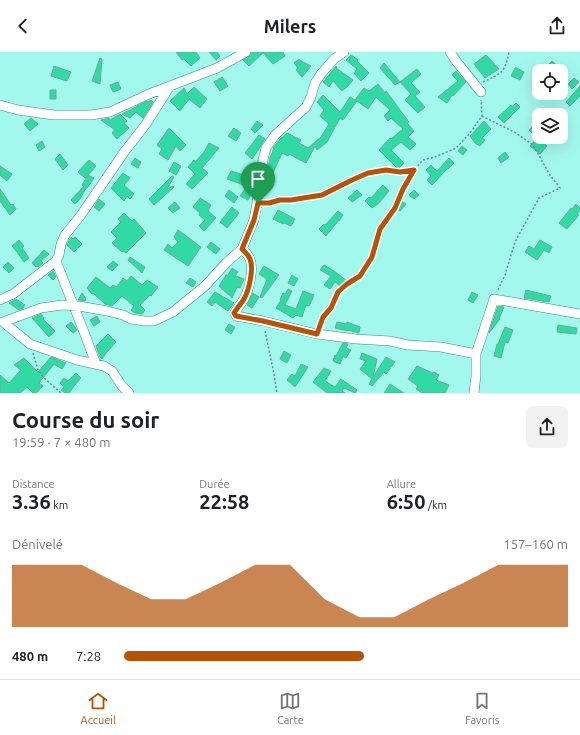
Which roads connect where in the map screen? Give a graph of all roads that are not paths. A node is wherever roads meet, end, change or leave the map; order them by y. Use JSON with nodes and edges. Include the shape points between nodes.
{"nodes":[{"id":1,"x":246,"y":52,"type":"edge"},
{"id":2,"x":344,"y":52,"type":"edge"},
{"id":3,"x":450,"y":52,"type":"edge"},
{"id":4,"x":170,"y":86,"type":"junction"},
{"id":5,"x":480,"y":92,"type":"road end"},
{"id":6,"x":0,"y":105,"type":"edge"},
{"id":7,"x":242,"y":249,"type":"junction"},
{"id":8,"x":56,"y":261,"type":"junction"},
{"id":9,"x":0,"y":300,"type":"edge"},
{"id":10,"x":74,"y":305,"type":"junction"},
{"id":11,"x":580,"y":314,"type":"edge"},
{"id":12,"x":1,"y":322,"type":"edge"},
{"id":13,"x":476,"y":354,"type":"junction"},
{"id":14,"x":96,"y":364,"type":"junction"},
{"id":15,"x":129,"y":393,"type":"edge"},
{"id":16,"x":474,"y":393,"type":"edge"}],
"edges":[{"from":1,"to":4,"type":"street","via":[[217,68]]},
{"from":2,"to":7,"type":"street","via":[[321,74],[306,107],[275,135],[266,148],[254,220]]},
{"from":3,"to":5,"type":"street"},
{"from":4,"to":6,"type":"street","via":[[110,112],[91,115],[54,115]]},
{"from":4,"to":8,"type":"street","via":[[146,124],[65,235]]},
{"from":7,"to":10,"type":"street","via":[[205,286],[173,312],[154,321],[131,319],[124,315]]},
{"from":7,"to":13,"type":"street","via":[[248,254],[252,268],[250,285],[244,300],[235,311],[237,317],[317,334],[441,347]]},
{"from":8,"to":9,"type":"street","via":[[13,294]]},
{"from":8,"to":10,"type":"street"},
{"from":10,"to":12,"type":"street","via":[[41,308]]},
{"from":10,"to":14,"type":"street"},
{"from":11,"to":13,"type":"street","via":[[494,299]]},
{"from":12,"to":14,"type":"street","via":[[30,344]]},
{"from":13,"to":16,"type":"street"},
{"from":14,"to":15,"type":"street","via":[[112,371]]}]}
